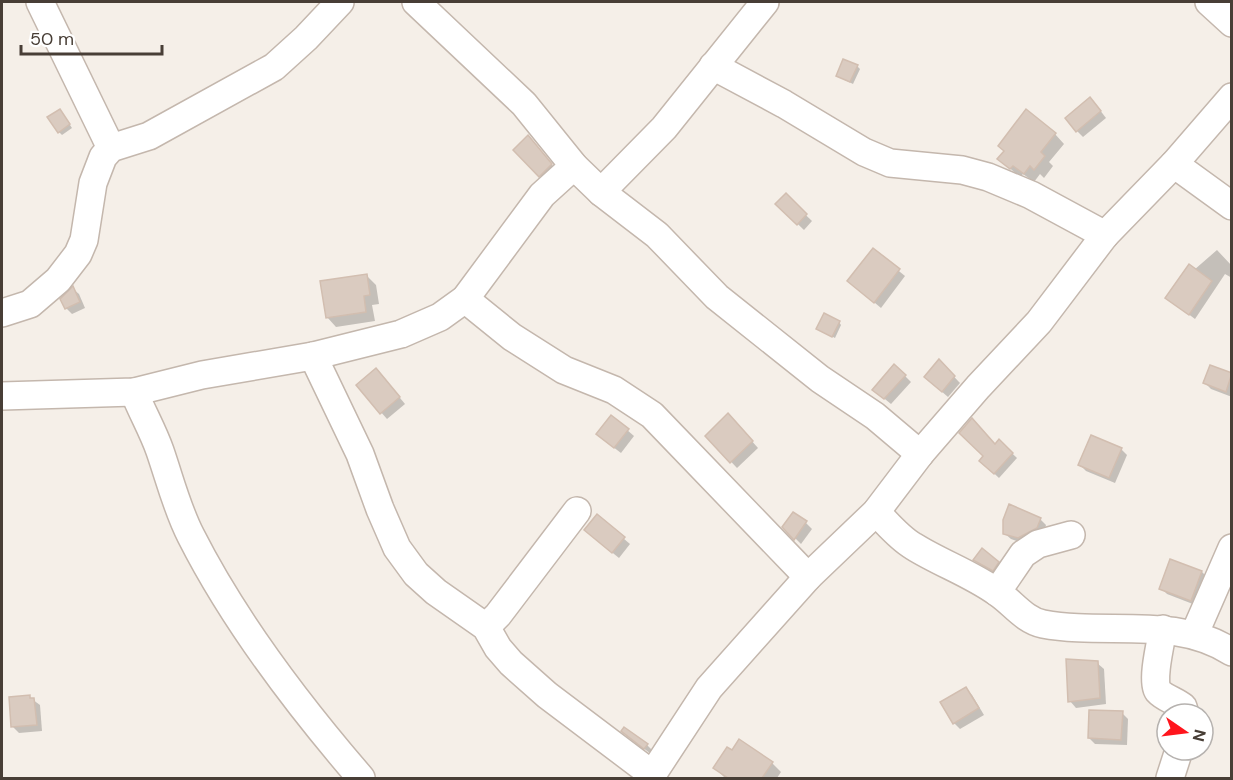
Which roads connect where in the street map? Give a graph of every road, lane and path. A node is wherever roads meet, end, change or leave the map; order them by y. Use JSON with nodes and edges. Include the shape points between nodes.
{"nodes":[{"id":1,"x":40,"y":2,"type":"edge"},
{"id":2,"x":340,"y":2,"type":"edge"},
{"id":3,"x":765,"y":2,"type":"edge"},
{"id":4,"x":1209,"y":2,"type":"edge"},
{"id":5,"x":427,"y":6,"type":"edge"},
{"id":6,"x":1232,"y":23,"type":"edge"},
{"id":7,"x":713,"y":66,"type":"junction"},
{"id":8,"x":1232,"y":98,"type":"edge"},
{"id":9,"x":111,"y":148,"type":"junction"},
{"id":10,"x":1174,"y":164,"type":"junction"},
{"id":11,"x":574,"y":166,"type":"junction"},
{"id":12,"x":601,"y":192,"type":"junction"},
{"id":13,"x":1232,"y":206,"type":"edge"},
{"id":14,"x":1105,"y":234,"type":"junction"},
{"id":15,"x":465,"y":299,"type":"junction"},
{"id":16,"x":2,"y":313,"type":"edge"},
{"id":17,"x":313,"y":356,"type":"junction"},
{"id":18,"x":134,"y":392,"type":"junction"},
{"id":19,"x":2,"y":396,"type":"edge"},
{"id":20,"x":920,"y":454,"type":"junction"},
{"id":21,"x":577,"y":511,"type":"dead end"},
{"id":22,"x":876,"y":512,"type":"junction"},
{"id":23,"x":1071,"y":535,"type":"dead end"},
{"id":24,"x":1232,"y":548,"type":"edge"},
{"id":25,"x":808,"y":577,"type":"junction"},
{"id":26,"x":997,"y":592,"type":"junction"},
{"id":27,"x":486,"y":627,"type":"junction"},
{"id":28,"x":1163,"y":629,"type":"junction"},
{"id":29,"x":1194,"y":635,"type":"junction"},
{"id":30,"x":1232,"y":652,"type":"edge"},
{"id":31,"x":1175,"y":702,"type":"edge"},
{"id":32,"x":1175,"y":762,"type":"edge"},
{"id":33,"x":651,"y":777,"type":"edge"},
{"id":34,"x":361,"y":778,"type":"edge"},
{"id":35,"x":1170,"y":778,"type":"edge"}],
"edges":[{"from":1,"to":9,"type":"street"},
{"from":2,"to":9,"type":"street","via":[[274,67],[149,136]]},
{"from":3,"to":7,"type":"street"},
{"from":4,"to":6,"type":"street"},
{"from":5,"to":11,"type":"street","via":[[524,105]]},
{"from":7,"to":12,"type":"street","via":[[664,128]]},
{"from":7,"to":14,"type":"street","via":[[864,152],[890,163],[962,170],[988,177]]},
{"from":8,"to":10,"type":"street"},
{"from":9,"to":16,"type":"street","via":[[93,183],[78,254],[58,280],[30,304]]},
{"from":10,"to":13,"type":"street"},
{"from":10,"to":14,"type":"street"},
{"from":11,"to":12,"type":"street"},
{"from":11,"to":15,"type":"street","via":[[543,195]]},
{"from":12,"to":20,"type":"street","via":[[657,235],[717,297]]},
{"from":14,"to":20,"type":"street","via":[[1039,322]]},
{"from":15,"to":17,"type":"street","via":[[441,317],[400,334]]},
{"from":15,"to":25,"type":"street","via":[[512,337],[564,370],[614,390],[652,415]]},
{"from":17,"to":18,"type":"street","via":[[202,375]]},
{"from":17,"to":27,"type":"street","via":[[360,454],[397,548],[436,592]]},
{"from":18,"to":19,"type":"street"},
{"from":18,"to":34,"type":"street","via":[[177,506],[215,580],[276,674]]},
{"from":20,"to":22,"type":"street"},
{"from":21,"to":27,"type":"street"},
{"from":22,"to":25,"type":"street"},
{"from":22,"to":26,"type":"street","via":[[911,546]]},
{"from":23,"to":26,"type":"street","via":[[1038,544],[1023,554]]},
{"from":24,"to":29,"type":"street"},
{"from":25,"to":33,"type":"street","via":[[709,688]]},
{"from":26,"to":28,"type":"street","via":[[1040,623]]},
{"from":27,"to":33,"type":"street","via":[[511,663]]},
{"from":28,"to":29,"type":"street"},
{"from":28,"to":31,"type":"street","via":[[1156,687]]},
{"from":29,"to":30,"type":"street"},
{"from":32,"to":35,"type":"street"}]}
